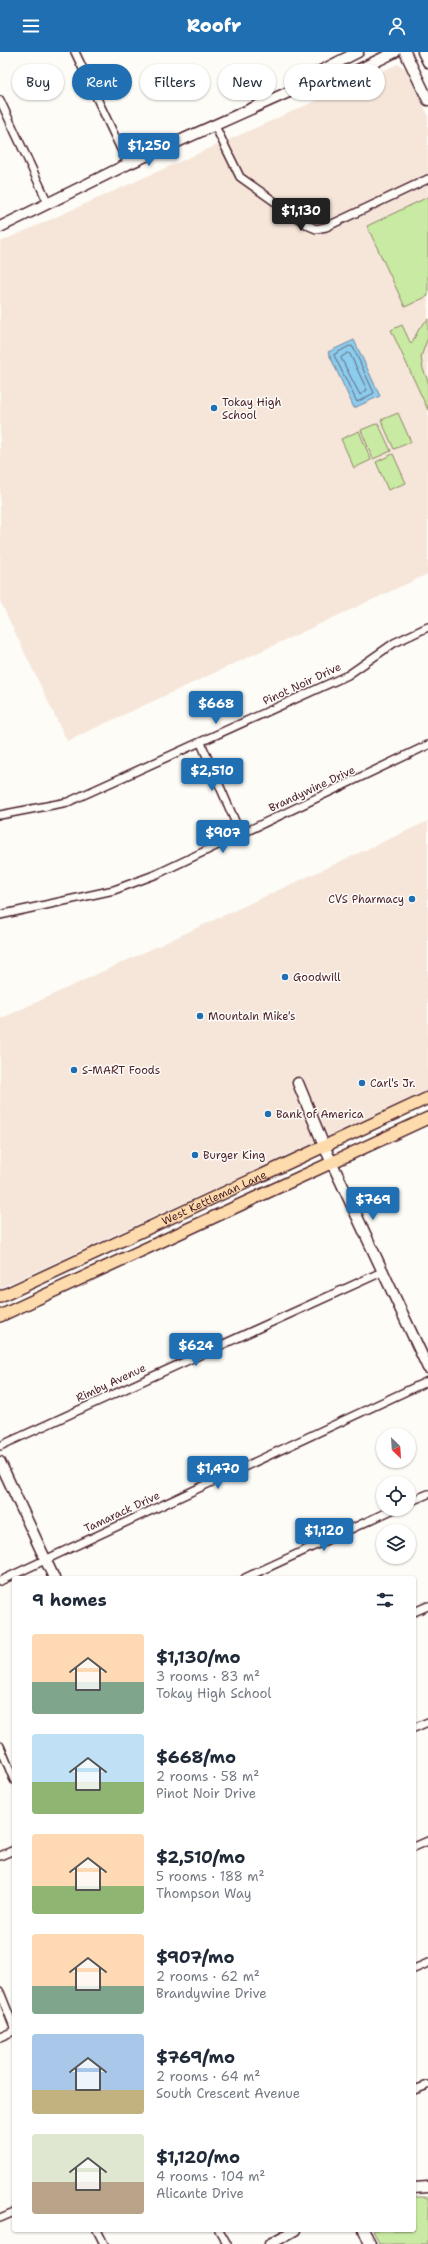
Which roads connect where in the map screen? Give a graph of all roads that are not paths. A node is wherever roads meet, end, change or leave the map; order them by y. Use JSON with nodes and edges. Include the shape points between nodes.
{"nodes":[{"id":1,"x":75,"y":52,"type":"edge"},
{"id":2,"x":358,"y":52,"type":"edge"},
{"id":3,"x":395,"y":52,"type":"edge"},
{"id":4,"x":405,"y":52,"type":"edge"},
{"id":5,"x":423,"y":52,"type":"edge"},
{"id":6,"x":428,"y":62,"type":"edge"},
{"id":7,"x":334,"y":64,"type":"edge"},
{"id":8,"x":370,"y":64,"type":"edge"},
{"id":9,"x":284,"y":94,"type":"edge"},
{"id":10,"x":0,"y":100,"type":"edge"},
{"id":11,"x":428,"y":100,"type":"edge"},
{"id":12,"x":215,"y":126,"type":"junction"},
{"id":13,"x":128,"y":164,"type":"junction"},
{"id":14,"x":428,"y":179,"type":"edge"},
{"id":15,"x":48,"y":203,"type":"junction"},
{"id":16,"x":0,"y":227,"type":"edge"},
{"id":17,"x":428,"y":627,"type":"edge"},
{"id":18,"x":201,"y":742,"type":"junction"},
{"id":19,"x":428,"y":745,"type":"edge"},
{"id":20,"x":0,"y":815,"type":"edge"},
{"id":21,"x":241,"y":835,"type":"junction"},
{"id":22,"x":0,"y":915,"type":"edge"},
{"id":23,"x":298,"y":1083,"type":"dead end"},
{"id":24,"x":428,"y":1098,"type":"edge"},
{"id":25,"x":428,"y":1118,"type":"edge"},
{"id":26,"x":324,"y":1146,"type":"junction"},
{"id":27,"x":333,"y":1162,"type":"junction"},
{"id":28,"x":116,"y":1244,"type":"junction"},
{"id":29,"x":384,"y":1271,"type":"junction"},
{"id":30,"x":94,"y":1273,"type":"junction"},
{"id":31,"x":0,"y":1298,"type":"edge"},
{"id":32,"x":0,"y":1316,"type":"edge"},
{"id":33,"x":428,"y":1368,"type":"edge"},
{"id":34,"x":428,"y":1381,"type":"edge"},
{"id":35,"x":0,"y":1446,"type":"edge"},
{"id":36,"x":0,"y":1462,"type":"edge"},
{"id":37,"x":428,"y":1494,"type":"edge"},
{"id":38,"x":416,"y":1499,"type":"edge"},
{"id":39,"x":379,"y":1516,"type":"edge"},
{"id":40,"x":46,"y":1560,"type":"junction"},
{"id":41,"x":53,"y":1576,"type":"edge"},
{"id":42,"x":249,"y":1576,"type":"edge"},
{"id":43,"x":0,"y":1581,"type":"edge"},
{"id":44,"x":428,"y":1606,"type":"edge"},
{"id":45,"x":416,"y":1611,"type":"edge"},
{"id":46,"x":428,"y":1722,"type":"edge"},
{"id":47,"x":416,"y":1727,"type":"edge"},
{"id":48,"x":0,"y":1746,"type":"edge"},
{"id":49,"x":12,"y":1775,"type":"edge"},
{"id":50,"x":428,"y":1841,"type":"edge"},
{"id":51,"x":416,"y":1846,"type":"edge"},
{"id":52,"x":12,"y":1851,"type":"edge"},
{"id":53,"x":0,"y":1856,"type":"edge"},
{"id":54,"x":428,"y":1963,"type":"edge"},
{"id":55,"x":416,"y":1968,"type":"edge"},
{"id":56,"x":0,"y":1992,"type":"edge"},
{"id":57,"x":12,"y":2022,"type":"edge"},
{"id":58,"x":12,"y":2032,"type":"edge"},
{"id":59,"x":0,"y":2036,"type":"edge"},
{"id":60,"x":428,"y":2085,"type":"edge"},
{"id":61,"x":416,"y":2089,"type":"edge"},
{"id":62,"x":428,"y":2187,"type":"edge"},
{"id":63,"x":416,"y":2188,"type":"edge"},
{"id":64,"x":12,"y":2213,"type":"edge"},
{"id":65,"x":0,"y":2218,"type":"edge"},
{"id":66,"x":98,"y":2232,"type":"edge"},
{"id":67,"x":220,"y":2232,"type":"edge"},
{"id":68,"x":291,"y":2232,"type":"edge"},
{"id":69,"x":365,"y":2232,"type":"edge"},
{"id":70,"x":104,"y":2244,"type":"edge"},
{"id":71,"x":226,"y":2244,"type":"edge"},
{"id":72,"x":270,"y":2244,"type":"edge"},
{"id":73,"x":370,"y":2244,"type":"edge"}],
"edges":[{"from":1,"to":13,"type":"street"},
{"from":2,"to":7,"type":"street"},
{"from":3,"to":8,"type":"street"},
{"from":4,"to":11,"type":"street"},
{"from":5,"to":6,"type":"street"},
{"from":9,"to":12,"type":"street"},
{"from":10,"to":15,"type":"street"},
{"from":12,"to":13,"type":"street"},
{"from":12,"to":14,"type":"street","via":[[240,176],[316,229],[326,227]]},
{"from":13,"to":15,"type":"street"},
{"from":15,"to":16,"type":"street"},
{"from":17,"to":18,"type":"street","name":"Pinot Noir Drive","via":[[394,643],[348,675]]},
{"from":18,"to":20,"type":"street","name":"Pinot Noir Drive","via":[[68,802]]},
{"from":18,"to":21,"type":"street"},
{"from":19,"to":21,"type":"street","name":"Brandywine Drive"},
{"from":21,"to":22,"type":"street","name":"Brandywine Drive","via":[[157,874],[114,890]]},
{"from":23,"to":26,"type":"street"},
{"from":24,"to":26,"type":"main road","name":"West Kettleman Lane"},
{"from":25,"to":27,"type":"main road","name":"West Kettleman Lane"},
{"from":26,"to":27,"type":"street"},
{"from":26,"to":28,"type":"main road","name":"West Kettleman Lane"},
{"from":27,"to":29,"type":"street"},
{"from":27,"to":30,"type":"main road","name":"West Kettleman Lane"},
{"from":28,"to":30,"type":"main road"},
{"from":28,"to":31,"type":"main road","name":"West Kettleman Lane"},
{"from":29,"to":33,"type":"street"},
{"from":29,"to":35,"type":"street","name":"Rimby Avenue"},
{"from":30,"to":32,"type":"main road","name":"West Kettleman Lane"},
{"from":34,"to":40,"type":"street","name":"Tamarack Drive"},
{"from":36,"to":40,"type":"street"},
{"from":37,"to":38,"type":"street"},
{"from":39,"to":42,"type":"street"},
{"from":40,"to":41,"type":"street"},
{"from":40,"to":43,"type":"street","name":"Tamarack Drive"},
{"from":44,"to":45,"type":"street"},
{"from":46,"to":47,"type":"street"},
{"from":48,"to":49,"type":"street"},
{"from":50,"to":51,"type":"street"},
{"from":52,"to":53,"type":"street"},
{"from":54,"to":55,"type":"street"},
{"from":56,"to":57,"type":"street"},
{"from":58,"to":59,"type":"street"},
{"from":60,"to":61,"type":"street"},
{"from":62,"to":63,"type":"street"},
{"from":64,"to":65,"type":"street"},
{"from":66,"to":70,"type":"street"},
{"from":67,"to":71,"type":"street"},
{"from":68,"to":72,"type":"street"},
{"from":69,"to":73,"type":"street"}]}
